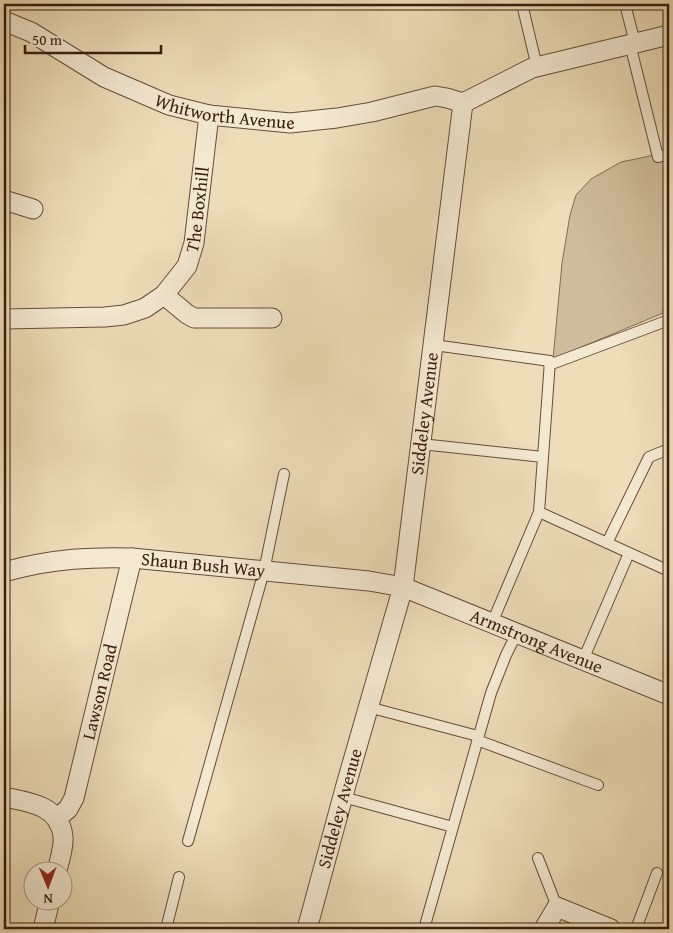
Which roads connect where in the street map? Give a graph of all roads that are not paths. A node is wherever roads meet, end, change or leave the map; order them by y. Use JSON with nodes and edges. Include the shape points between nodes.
{"nodes":[{"id":1,"x":522,"y":4,"type":"edge"},
{"id":2,"x":625,"y":4,"type":"edge"},
{"id":3,"x":4,"y":22,"type":"edge"},
{"id":4,"x":669,"y":35,"type":"edge"},
{"id":5,"x":632,"y":44,"type":"junction"},
{"id":6,"x":537,"y":67,"type":"junction"},
{"id":7,"x":463,"y":103,"type":"junction"},
{"id":8,"x":209,"y":115,"type":"junction"},
{"id":9,"x":669,"y":154,"type":"edge"},
{"id":10,"x":4,"y":200,"type":"edge"},
{"id":11,"x":33,"y":209,"type":"dead end"},
{"id":12,"x":164,"y":295,"type":"junction"},
{"id":13,"x":272,"y":318,"type":"dead end"},
{"id":14,"x":4,"y":319,"type":"edge"},
{"id":15,"x":669,"y":320,"type":"edge"},
{"id":16,"x":434,"y":345,"type":"junction"},
{"id":17,"x":550,"y":365,"type":"junction"},
{"id":18,"x":421,"y":444,"type":"junction"},
{"id":19,"x":669,"y":449,"type":"edge"},
{"id":20,"x":543,"y":457,"type":"junction"},
{"id":21,"x":284,"y":474,"type":"dead end"},
{"id":22,"x":540,"y":512,"type":"junction"},
{"id":23,"x":607,"y":543,"type":"junction"},
{"id":24,"x":629,"y":553,"type":"junction"},
{"id":25,"x":132,"y":558,"type":"junction"},
{"id":26,"x":264,"y":571,"type":"junction"},
{"id":27,"x":669,"y":571,"type":"edge"},
{"id":28,"x":4,"y":572,"type":"edge"},
{"id":29,"x":403,"y":587,"type":"junction"},
{"id":30,"x":492,"y":623,"type":"junction"},
{"id":31,"x":517,"y":633,"type":"junction"},
{"id":32,"x":584,"y":660,"type":"junction"},
{"id":33,"x":669,"y":695,"type":"edge"},
{"id":34,"x":368,"y":707,"type":"junction"},
{"id":35,"x":478,"y":738,"type":"junction"},
{"id":36,"x":598,"y":786,"type":"dead end"},
{"id":37,"x":4,"y":797,"type":"edge"},
{"id":38,"x":342,"y":797,"type":"junction"},
{"id":39,"x":56,"y":818,"type":"junction"},
{"id":40,"x":453,"y":827,"type":"junction"},
{"id":41,"x":188,"y":841,"type":"dead end"},
{"id":42,"x":538,"y":858,"type":"dead end"},
{"id":43,"x":59,"y":860,"type":"edge"},
{"id":44,"x":657,"y":873,"type":"dead end"},
{"id":45,"x":179,"y":877,"type":"dead end"},
{"id":46,"x":556,"y":907,"type":"junction"},
{"id":47,"x":48,"y":910,"type":"edge"},
{"id":48,"x":43,"y":929,"type":"edge"},
{"id":49,"x":166,"y":929,"type":"edge"},
{"id":50,"x":307,"y":929,"type":"edge"},
{"id":51,"x":424,"y":929,"type":"edge"},
{"id":52,"x":544,"y":929,"type":"edge"},
{"id":53,"x":611,"y":929,"type":"edge"},
{"id":54,"x":636,"y":929,"type":"edge"}],
"edges":[{"from":1,"to":6,"type":"lane"},
{"from":2,"to":5,"type":"lane"},
{"from":3,"to":8,"type":"street","name":"Whitworth Avenue","via":[[31,32],[128,88],[169,105]]},
{"from":4,"to":5,"type":"street"},
{"from":5,"to":6,"type":"street"},
{"from":5,"to":9,"type":"lane","via":[[658,157]]},
{"from":6,"to":7,"type":"street"},
{"from":7,"to":8,"type":"street","name":"Whitworth Avenue","via":[[435,96],[372,112],[290,123]]},
{"from":7,"to":16,"type":"street","name":"Siddeley Avenue"},
{"from":8,"to":12,"type":"street","name":"The Boxhill","via":[[194,243],[187,266]]},
{"from":10,"to":11,"type":"street"},
{"from":12,"to":13,"type":"street","via":[[194,318]]},
{"from":12,"to":14,"type":"street","name":"The Boxhill","via":[[145,308],[124,315]]},
{"from":15,"to":17,"type":"lane"},
{"from":16,"to":17,"type":"lane","via":[[550,361]]},
{"from":16,"to":18,"type":"street","name":"Siddeley Avenue"},
{"from":17,"to":20,"type":"lane"},
{"from":18,"to":20,"type":"lane"},
{"from":18,"to":29,"type":"street","name":"Siddeley Avenue"},
{"from":19,"to":23,"type":"lane","via":[[649,457]]},
{"from":20,"to":22,"type":"lane"},
{"from":21,"to":26,"type":"lane"},
{"from":22,"to":23,"type":"lane"},
{"from":22,"to":30,"type":"lane"},
{"from":23,"to":24,"type":"lane"},
{"from":24,"to":27,"type":"lane"},
{"from":24,"to":32,"type":"lane"},
{"from":25,"to":26,"type":"street","name":"Shaun Bush Way"},
{"from":25,"to":28,"type":"street","name":"Shaun Bush Way","via":[[60,561]]},
{"from":25,"to":39,"type":"street","name":"Lawson Road","via":[[74,798],[68,809]]},
{"from":26,"to":29,"type":"street","name":"Shaun Bush Way"},
{"from":26,"to":41,"type":"lane"},
{"from":29,"to":30,"type":"street","name":"Armstrong Avenue"},
{"from":29,"to":34,"type":"street","name":"Siddeley Avenue"},
{"from":30,"to":31,"type":"street","name":"Armstrong Avenue"},
{"from":31,"to":32,"type":"street","name":"Armstrong Avenue"},
{"from":31,"to":35,"type":"lane","via":[[490,693]]},
{"from":32,"to":33,"type":"street","name":"Armstrong Avenue"},
{"from":34,"to":35,"type":"lane"},
{"from":34,"to":38,"type":"street","name":"Siddeley Avenue"},
{"from":35,"to":36,"type":"lane"},
{"from":35,"to":40,"type":"lane"},
{"from":37,"to":39,"type":"street","via":[[32,802]]},
{"from":38,"to":40,"type":"lane"},
{"from":38,"to":50,"type":"street","name":"Siddeley Avenue"},
{"from":39,"to":43,"type":"street","via":[[63,837]]},
{"from":40,"to":51,"type":"lane"},
{"from":42,"to":46,"type":"lane"},
{"from":44,"to":54,"type":"lane"},
{"from":45,"to":49,"type":"lane"},
{"from":46,"to":52,"type":"street"},
{"from":46,"to":53,"type":"street"},
{"from":47,"to":48,"type":"street"}]}
